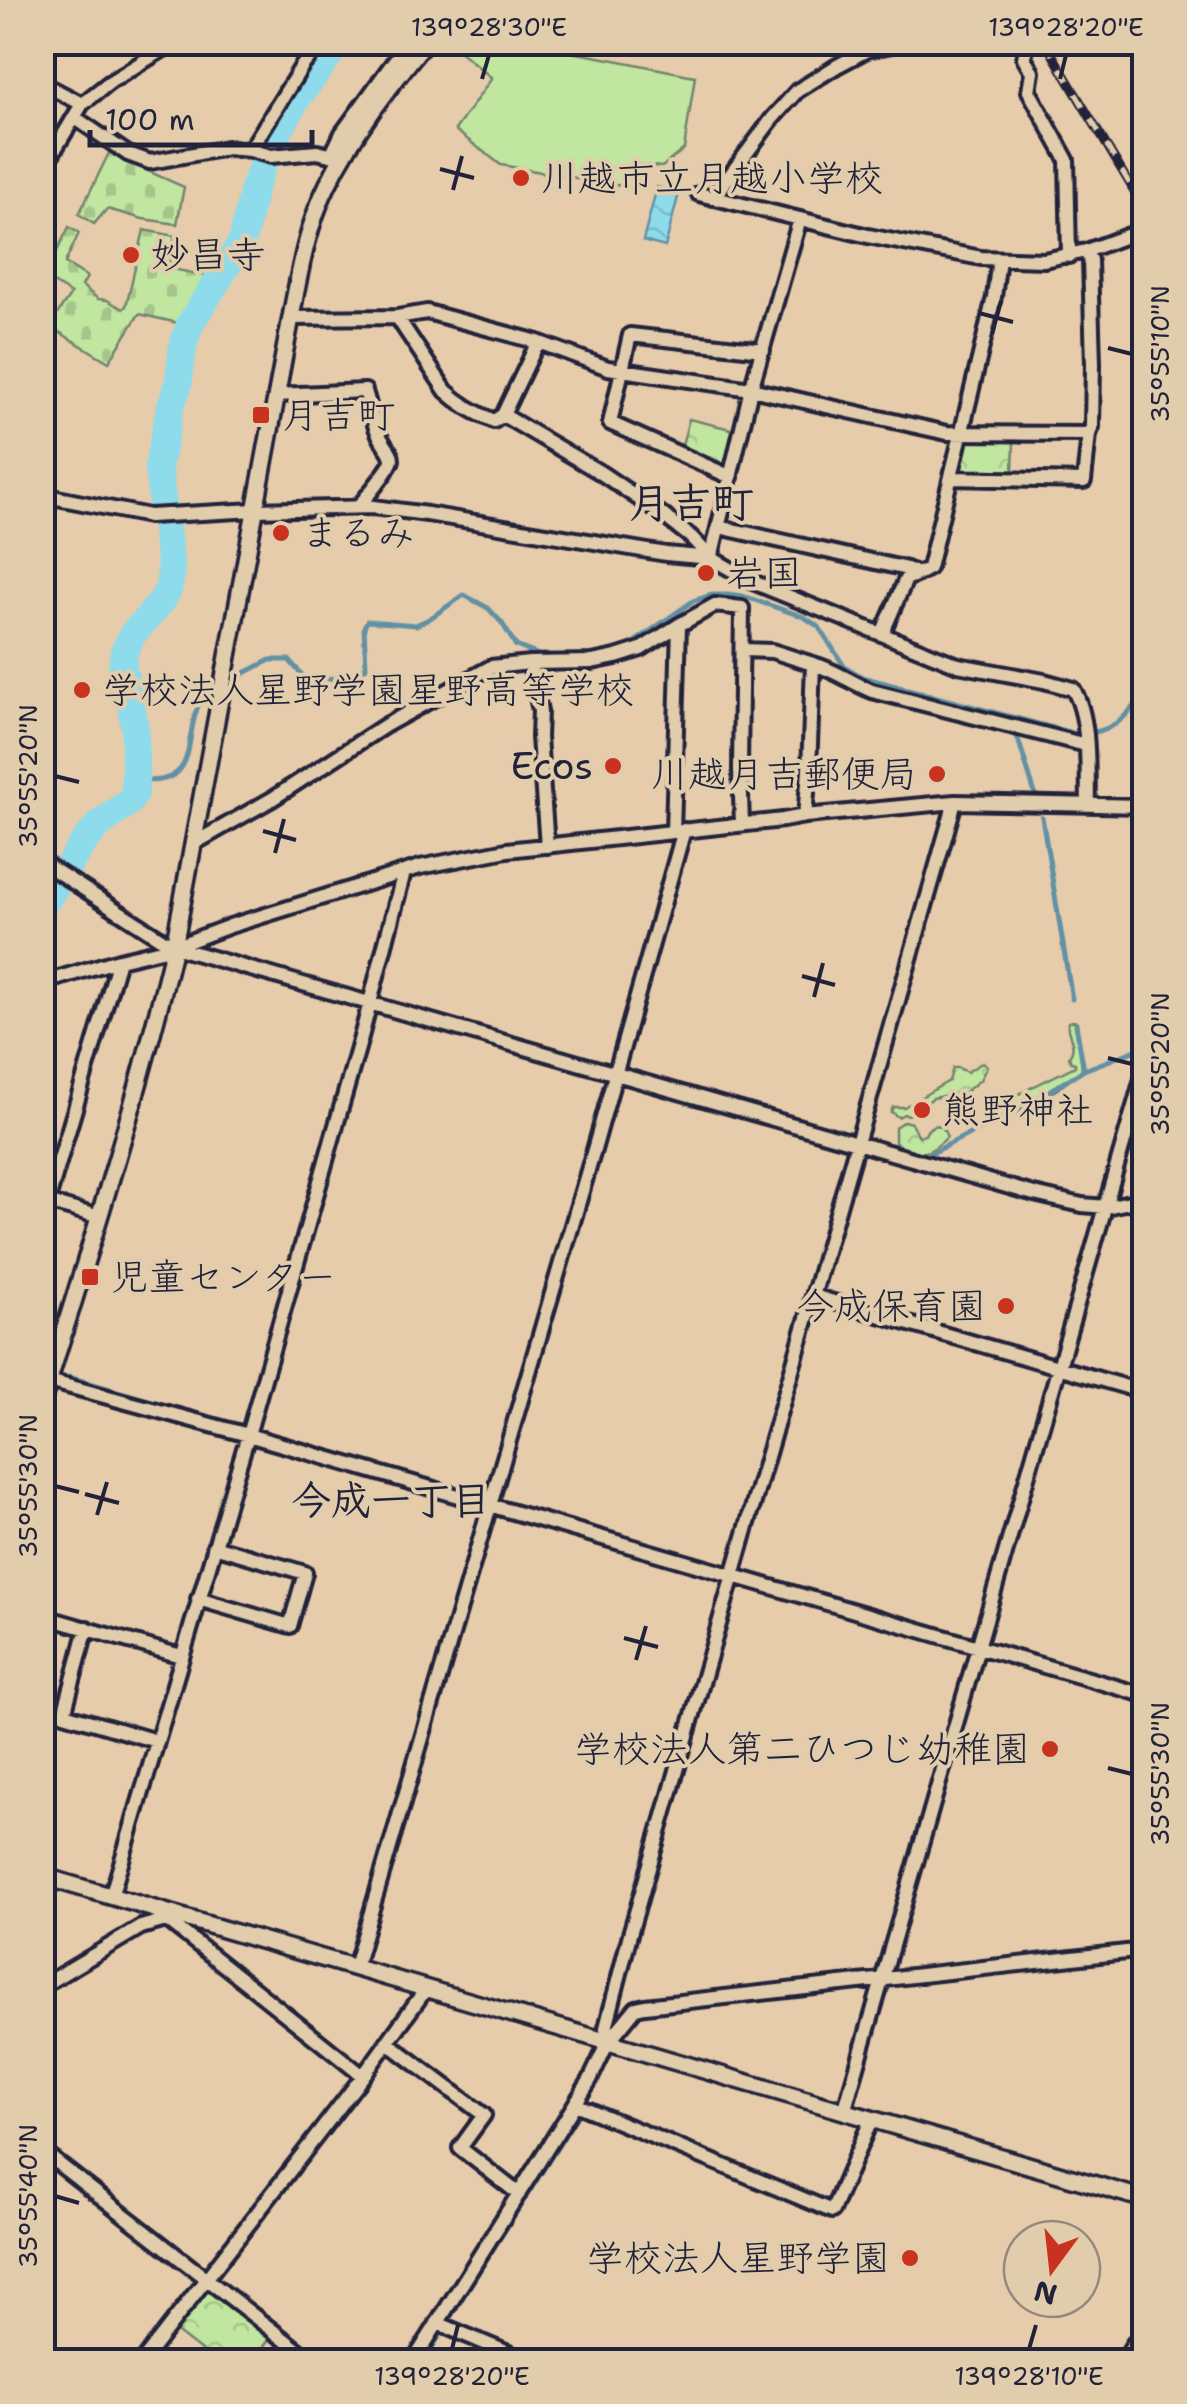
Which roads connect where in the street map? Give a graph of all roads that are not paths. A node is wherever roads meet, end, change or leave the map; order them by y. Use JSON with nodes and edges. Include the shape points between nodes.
{"nodes":[{"id":1,"x":174,"y":42,"type":"edge"},
{"id":2,"x":322,"y":42,"type":"edge"},
{"id":3,"x":408,"y":42,"type":"edge"},
{"id":4,"x":425,"y":42,"type":"edge"},
{"id":5,"x":906,"y":42,"type":"edge"},
{"id":6,"x":1022,"y":42,"type":"edge"},
{"id":7,"x":42,"y":83,"type":"edge"},
{"id":8,"x":82,"y":104,"type":"junction"},
{"id":9,"x":74,"y":117,"type":"junction"},
{"id":10,"x":252,"y":151,"type":"junction"},
{"id":11,"x":337,"y":156,"type":"junction"},
{"id":12,"x":42,"y":171,"type":"edge"},
{"id":13,"x":800,"y":220,"type":"junction"},
{"id":14,"x":1137,"y":232,"type":"dead end"},
{"id":15,"x":1086,"y":252,"type":"junction"},
{"id":16,"x":1069,"y":256,"type":"junction"},
{"id":17,"x":1000,"y":258,"type":"junction"},
{"id":18,"x":398,"y":316,"type":"junction"},
{"id":19,"x":291,"y":318,"type":"junction"},
{"id":20,"x":538,"y":342,"type":"junction"},
{"id":21,"x":763,"y":350,"type":"junction"},
{"id":22,"x":623,"y":370,"type":"junction"},
{"id":23,"x":751,"y":388,"type":"junction"},
{"id":24,"x":277,"y":394,"type":"junction"},
{"id":25,"x":504,"y":414,"type":"junction"},
{"id":26,"x":960,"y":433,"type":"junction"},
{"id":27,"x":1089,"y":434,"type":"junction"},
{"id":28,"x":731,"y":477,"type":"junction"},
{"id":29,"x":952,"y":478,"type":"junction"},
{"id":30,"x":42,"y":494,"type":"edge"},
{"id":31,"x":359,"y":506,"type":"junction"},
{"id":32,"x":255,"y":510,"type":"junction"},
{"id":33,"x":719,"y":527,"type":"junction"},
{"id":34,"x":711,"y":558,"type":"junction"},
{"id":35,"x":918,"y":574,"type":"junction"},
{"id":36,"x":753,"y":582,"type":"junction"},
{"id":37,"x":742,"y":608,"type":"junction"},
{"id":38,"x":679,"y":624,"type":"junction"},
{"id":39,"x":882,"y":634,"type":"junction"},
{"id":40,"x":743,"y":650,"type":"junction"},
{"id":41,"x":530,"y":663,"type":"junction"},
{"id":42,"x":813,"y":664,"type":"junction"},
{"id":43,"x":1086,"y":745,"type":"junction"},
{"id":44,"x":955,"y":802,"type":"junction"},
{"id":45,"x":1088,"y":805,"type":"junction"},
{"id":46,"x":1142,"y":806,"type":"edge"},
{"id":47,"x":806,"y":816,"type":"junction"},
{"id":48,"x":742,"y":823,"type":"junction"},
{"id":49,"x":679,"y":831,"type":"junction"},
{"id":50,"x":193,"y":844,"type":"junction"},
{"id":51,"x":548,"y":846,"type":"junction"},
{"id":52,"x":46,"y":864,"type":"edge"},
{"id":53,"x":404,"y":872,"type":"junction"},
{"id":54,"x":1144,"y":906,"type":"edge"},
{"id":55,"x":174,"y":948,"type":"junction"},
{"id":56,"x":119,"y":960,"type":"junction"},
{"id":57,"x":42,"y":984,"type":"edge"},
{"id":58,"x":369,"y":1004,"type":"junction"},
{"id":59,"x":1144,"y":1072,"type":"edge"},
{"id":60,"x":614,"y":1074,"type":"junction"},
{"id":61,"x":857,"y":1144,"type":"junction"},
{"id":62,"x":1144,"y":1199,"type":"edge"},
{"id":63,"x":47,"y":1202,"type":"junction"},
{"id":64,"x":1106,"y":1207,"type":"junction"},
{"id":65,"x":100,"y":1216,"type":"junction"},
{"id":66,"x":42,"y":1220,"type":"edge"},
{"id":67,"x":813,"y":1296,"type":"junction"},
{"id":68,"x":1057,"y":1368,"type":"junction"},
{"id":69,"x":47,"y":1377,"type":"edge"},
{"id":70,"x":1144,"y":1392,"type":"edge"},
{"id":71,"x":42,"y":1402,"type":"edge"},
{"id":72,"x":248,"y":1436,"type":"junction"},
{"id":73,"x":490,"y":1506,"type":"junction"},
{"id":74,"x":214,"y":1546,"type":"junction"},
{"id":75,"x":733,"y":1576,"type":"junction"},
{"id":76,"x":198,"y":1599,"type":"junction"},
{"id":77,"x":42,"y":1616,"type":"edge"},
{"id":78,"x":87,"y":1628,"type":"junction"},
{"id":79,"x":978,"y":1648,"type":"junction"},
{"id":80,"x":181,"y":1656,"type":"junction"},
{"id":81,"x":1144,"y":1695,"type":"edge"},
{"id":82,"x":156,"y":1741,"type":"junction"},
{"id":83,"x":42,"y":1876,"type":"edge"},
{"id":84,"x":111,"y":1897,"type":"junction"},
{"id":85,"x":170,"y":1917,"type":"junction"},
{"id":86,"x":1144,"y":1950,"type":"edge"},
{"id":87,"x":355,"y":1967,"type":"junction"},
{"id":88,"x":881,"y":1984,"type":"junction"},
{"id":89,"x":42,"y":1986,"type":"edge"},
{"id":90,"x":426,"y":1989,"type":"junction"},
{"id":91,"x":388,"y":2042,"type":"junction"},
{"id":92,"x":608,"y":2042,"type":"junction"},
{"id":93,"x":363,"y":2076,"type":"junction"},
{"id":94,"x":576,"y":2104,"type":"junction"},
{"id":95,"x":844,"y":2112,"type":"junction"},
{"id":96,"x":871,"y":2120,"type":"junction"},
{"id":97,"x":42,"y":2151,"type":"edge"},
{"id":98,"x":519,"y":2194,"type":"junction"},
{"id":99,"x":1144,"y":2199,"type":"edge"},
{"id":100,"x":206,"y":2280,"type":"junction"},
{"id":101,"x":437,"y":2323,"type":"junction"},
{"id":102,"x":1144,"y":2343,"type":"edge"},
{"id":103,"x":142,"y":2362,"type":"edge"},
{"id":104,"x":313,"y":2362,"type":"edge"},
{"id":105,"x":412,"y":2362,"type":"edge"},
{"id":106,"x":530,"y":2362,"type":"edge"},
{"id":107,"x":1122,"y":2362,"type":"edge"}],
"edges":[{"from":1,"to":8,"type":"street"},
{"from":2,"to":10,"type":"street"},
{"from":3,"to":11,"type":"street","via":[[342,133]]},
{"from":4,"to":11,"type":"street"},
{"from":5,"to":13,"type":"street","via":[[867,50],[797,91],[706,196]]},
{"from":6,"to":16,"type":"street","via":[[1032,72],[1029,91],[1067,160]]},
{"from":7,"to":8,"type":"street"},
{"from":8,"to":9,"type":"street"},
{"from":9,"to":10,"type":"street","via":[[150,162],[228,148]]},
{"from":9,"to":12,"type":"street"},
{"from":10,"to":11,"type":"street"},
{"from":11,"to":19,"type":"street"},
{"from":13,"to":17,"type":"street"},
{"from":13,"to":21,"type":"street"},
{"from":14,"to":15,"type":"street"},
{"from":15,"to":16,"type":"street"},
{"from":15,"to":27,"type":"street","via":[[1094,364]]},
{"from":16,"to":17,"type":"street"},
{"from":17,"to":26,"type":"street"},
{"from":18,"to":19,"type":"street"},
{"from":18,"to":20,"type":"street","via":[[427,312]]},
{"from":18,"to":25,"type":"street","via":[[446,391],[494,421]]},
{"from":19,"to":24,"type":"street"},
{"from":20,"to":22,"type":"street"},
{"from":20,"to":25,"type":"street"},
{"from":21,"to":22,"type":"street","via":[[630,335]]},
{"from":21,"to":23,"type":"street"},
{"from":22,"to":23,"type":"street"},
{"from":22,"to":28,"type":"street","via":[[610,422]]},
{"from":23,"to":26,"type":"street"},
{"from":23,"to":28,"type":"street"},
{"from":24,"to":31,"type":"street","via":[[366,391],[392,461]]},
{"from":24,"to":32,"type":"street"},
{"from":25,"to":34,"type":"street","via":[[660,513]]},
{"from":26,"to":27,"type":"street"},
{"from":26,"to":29,"type":"street"},
{"from":27,"to":29,"type":"street","via":[[1084,481]]},
{"from":28,"to":33,"type":"street"},
{"from":29,"to":35,"type":"street","via":[[929,568]]},
{"from":30,"to":32,"type":"street","via":[[149,516]]},
{"from":31,"to":32,"type":"street"},
{"from":31,"to":34,"type":"street"},
{"from":32,"to":50,"type":"street"},
{"from":33,"to":34,"type":"street"},
{"from":33,"to":35,"type":"street"},
{"from":34,"to":36,"type":"street"},
{"from":35,"to":39,"type":"street","via":[[906,580]]},
{"from":36,"to":37,"type":"street"},
{"from":36,"to":39,"type":"street"},
{"from":37,"to":38,"type":"street","via":[[715,605]]},
{"from":37,"to":40,"type":"street"},
{"from":38,"to":41,"type":"street","via":[[616,657]]},
{"from":38,"to":49,"type":"street"},
{"from":39,"to":43,"type":"street","via":[[958,665],[1074,689]]},
{"from":40,"to":42,"type":"street"},
{"from":40,"to":48,"type":"street"},
{"from":41,"to":50,"type":"street","via":[[491,668],[456,686]]},
{"from":41,"to":51,"type":"street","via":[[540,711]]},
{"from":42,"to":43,"type":"street","via":[[872,691]]},
{"from":42,"to":47,"type":"street"},
{"from":43,"to":45,"type":"street"},
{"from":44,"to":45,"type":"street"},
{"from":44,"to":47,"type":"street"},
{"from":44,"to":61,"type":"street"},
{"from":45,"to":46,"type":"street"},
{"from":46,"to":54,"type":"street"},
{"from":47,"to":48,"type":"street"},
{"from":48,"to":49,"type":"street"},
{"from":49,"to":51,"type":"street"},
{"from":49,"to":60,"type":"street"},
{"from":50,"to":55,"type":"street"},
{"from":51,"to":53,"type":"street"},
{"from":52,"to":55,"type":"street"},
{"from":53,"to":55,"type":"street"},
{"from":53,"to":58,"type":"street"},
{"from":55,"to":56,"type":"street"},
{"from":55,"to":58,"type":"street"},
{"from":55,"to":65,"type":"street"},
{"from":56,"to":57,"type":"street"},
{"from":56,"to":63,"type":"street"},
{"from":58,"to":60,"type":"street"},
{"from":58,"to":72,"type":"street"},
{"from":59,"to":64,"type":"street"},
{"from":60,"to":61,"type":"street"},
{"from":60,"to":73,"type":"street"},
{"from":61,"to":64,"type":"street","via":[[1034,1194]]},
{"from":61,"to":67,"type":"street"},
{"from":62,"to":64,"type":"street"},
{"from":63,"to":65,"type":"street"},
{"from":63,"to":66,"type":"street"},
{"from":64,"to":68,"type":"street"},
{"from":65,"to":69,"type":"street"},
{"from":67,"to":68,"type":"street"},
{"from":67,"to":75,"type":"street"},
{"from":68,"to":70,"type":"street"},
{"from":68,"to":79,"type":"street"},
{"from":69,"to":71,"type":"street"},
{"from":69,"to":72,"type":"street"},
{"from":72,"to":73,"type":"street"},
{"from":72,"to":74,"type":"street"},
{"from":73,"to":75,"type":"street"},
{"from":73,"to":87,"type":"street"},
{"from":74,"to":76,"type":"street"},
{"from":74,"to":76,"type":"street","via":[[306,1573],[290,1626]]},
{"from":75,"to":79,"type":"street"},
{"from":75,"to":92,"type":"street","via":[[615,1990]]},
{"from":76,"to":80,"type":"street"},
{"from":77,"to":78,"type":"street"},
{"from":78,"to":80,"type":"street"},
{"from":78,"to":82,"type":"street","via":[[64,1714]]},
{"from":79,"to":81,"type":"street"},
{"from":79,"to":88,"type":"street"},
{"from":80,"to":82,"type":"street"},
{"from":82,"to":84,"type":"street"},
{"from":83,"to":84,"type":"street"},
{"from":84,"to":85,"type":"street"},
{"from":85,"to":87,"type":"street"},
{"from":85,"to":89,"type":"street"},
{"from":85,"to":93,"type":"street"},
{"from":86,"to":88,"type":"street"},
{"from":87,"to":90,"type":"street"},
{"from":88,"to":92,"type":"street","via":[[636,2008]]},
{"from":88,"to":95,"type":"street"},
{"from":90,"to":91,"type":"street"},
{"from":90,"to":92,"type":"street"},
{"from":91,"to":93,"type":"street"},
{"from":91,"to":98,"type":"street","via":[[484,2115],[460,2148]]},
{"from":92,"to":94,"type":"street"},
{"from":92,"to":95,"type":"street"},
{"from":93,"to":100,"type":"street"},
{"from":94,"to":96,"type":"street","via":[[832,2210]]},
{"from":94,"to":98,"type":"street"},
{"from":95,"to":96,"type":"street"},
{"from":96,"to":99,"type":"street"},
{"from":97,"to":100,"type":"street"},
{"from":98,"to":101,"type":"street"},
{"from":100,"to":103,"type":"street"},
{"from":100,"to":104,"type":"street"},
{"from":101,"to":105,"type":"street"},
{"from":101,"to":106,"type":"street"},
{"from":102,"to":107,"type":"street","via":[[1136,2340]]}]}
